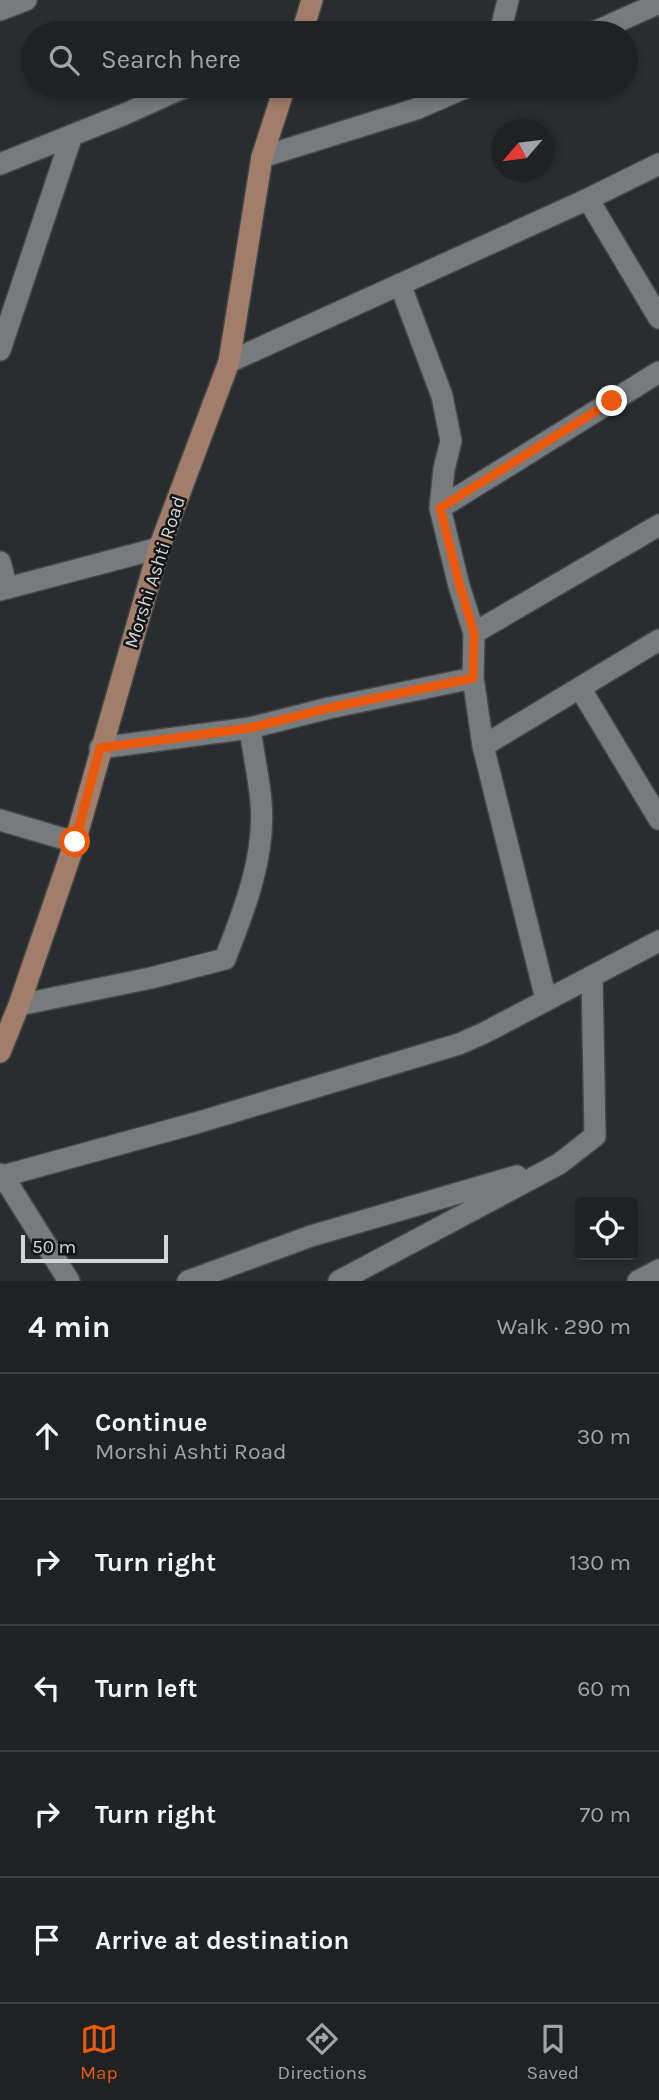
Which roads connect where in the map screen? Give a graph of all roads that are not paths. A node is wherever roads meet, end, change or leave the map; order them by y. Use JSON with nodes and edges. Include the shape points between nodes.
{"nodes":[{"id":1,"x":26,"y":0,"type":"edge"},
{"id":2,"x":312,"y":0,"type":"edge"},
{"id":3,"x":508,"y":0,"type":"edge"},
{"id":4,"x":659,"y":3,"type":"edge"},
{"id":5,"x":621,"y":9,"type":"edge"},
{"id":6,"x":0,"y":10,"type":"edge"},
{"id":7,"x":306,"y":21,"type":"edge"},
{"id":8,"x":503,"y":21,"type":"edge"},
{"id":9,"x":606,"y":21,"type":"edge"},
{"id":10,"x":159,"y":98,"type":"edge"},
{"id":11,"x":281,"y":98,"type":"edge"},
{"id":12,"x":441,"y":98,"type":"edge"},
{"id":13,"x":72,"y":135,"type":"junction"},
{"id":14,"x":262,"y":157,"type":"junction"},
{"id":15,"x":0,"y":164,"type":"edge"},
{"id":16,"x":659,"y":164,"type":"edge"},
{"id":17,"x":588,"y":199,"type":"junction"},
{"id":18,"x":400,"y":284,"type":"junction"},
{"id":19,"x":659,"y":318,"type":"edge"},
{"id":20,"x":0,"y":350,"type":"edge"},
{"id":21,"x":229,"y":362,"type":"junction"},
{"id":22,"x":659,"y":372,"type":"edge"},
{"id":23,"x":440,"y":508,"type":"junction"},
{"id":24,"x":659,"y":525,"type":"edge"},
{"id":25,"x":159,"y":548,"type":"junction"},
{"id":26,"x":0,"y":562,"type":"edge"},
{"id":27,"x":4,"y":589,"type":"edge"},
{"id":28,"x":474,"y":633,"type":"junction"},
{"id":29,"x":659,"y":640,"type":"edge"},
{"id":30,"x":473,"y":678,"type":"junction"},
{"id":31,"x":580,"y":688,"type":"junction"},
{"id":32,"x":250,"y":728,"type":"junction"},
{"id":33,"x":483,"y":746,"type":"junction"},
{"id":34,"x":100,"y":748,"type":"junction"},
{"id":35,"x":0,"y":820,"type":"edge"},
{"id":36,"x":659,"y":820,"type":"edge"},
{"id":37,"x":75,"y":842,"type":"junction"},
{"id":38,"x":659,"y":941,"type":"edge"},
{"id":39,"x":592,"y":977,"type":"junction"},
{"id":40,"x":546,"y":999,"type":"junction"},
{"id":41,"x":19,"y":1005,"type":"junction"},
{"id":42,"x":0,"y":1052,"type":"edge"},
{"id":43,"x":559,"y":1164,"type":"junction"},
{"id":44,"x":1,"y":1175,"type":"edge"},
{"id":45,"x":659,"y":1270,"type":"edge"},
{"id":46,"x":69,"y":1281,"type":"edge"},
{"id":47,"x":188,"y":1281,"type":"edge"},
{"id":48,"x":339,"y":1281,"type":"edge"},
{"id":49,"x":638,"y":1281,"type":"edge"}],
"edges":[{"from":1,"to":6,"type":"street"},
{"from":2,"to":7,"type":"main road"},
{"from":3,"to":8,"type":"street"},
{"from":4,"to":5,"type":"street"},
{"from":5,"to":9,"type":"street"},
{"from":10,"to":13,"type":"street"},
{"from":11,"to":14,"type":"main road","name":"Morshi Ashti Road"},
{"from":12,"to":14,"type":"street"},
{"from":13,"to":15,"type":"street"},
{"from":13,"to":20,"type":"street"},
{"from":14,"to":21,"type":"main road","name":"Morshi Ashti Road"},
{"from":16,"to":17,"type":"street"},
{"from":17,"to":18,"type":"street"},
{"from":17,"to":19,"type":"street"},
{"from":18,"to":21,"type":"street"},
{"from":18,"to":23,"type":"street","via":[[442,396],[451,441]]},
{"from":21,"to":25,"type":"main road","name":"Morshi Ashti Road"},
{"from":22,"to":23,"type":"street"},
{"from":23,"to":28,"type":"street"},
{"from":24,"to":28,"type":"street"},
{"from":25,"to":27,"type":"street"},
{"from":25,"to":34,"type":"main road","name":"Morshi Ashti Road"},
{"from":26,"to":27,"type":"street"},
{"from":28,"to":30,"type":"street"},
{"from":29,"to":31,"type":"street"},
{"from":30,"to":32,"type":"street"},
{"from":30,"to":33,"type":"street"},
{"from":31,"to":33,"type":"street"},
{"from":31,"to":36,"type":"street"},
{"from":32,"to":34,"type":"street"},
{"from":32,"to":41,"type":"street","via":[[262,804],[258,853],[225,959]]},
{"from":33,"to":40,"type":"street"},
{"from":34,"to":37,"type":"main road","name":"Morshi Ashti Road"},
{"from":35,"to":37,"type":"street"},
{"from":37,"to":41,"type":"main road","name":"Morshi Ashti Road"},
{"from":38,"to":39,"type":"street"},
{"from":39,"to":40,"type":"street"},
{"from":39,"to":43,"type":"street","via":[[595,1136]]},
{"from":40,"to":44,"type":"street","via":[[459,1044],[196,1123]]},
{"from":41,"to":42,"type":"main road","name":"Morshi Ashti Road"},
{"from":43,"to":47,"type":"street","via":[[311,1236]]},
{"from":43,"to":48,"type":"street"},
{"from":44,"to":46,"type":"street"},
{"from":45,"to":49,"type":"street"}]}
